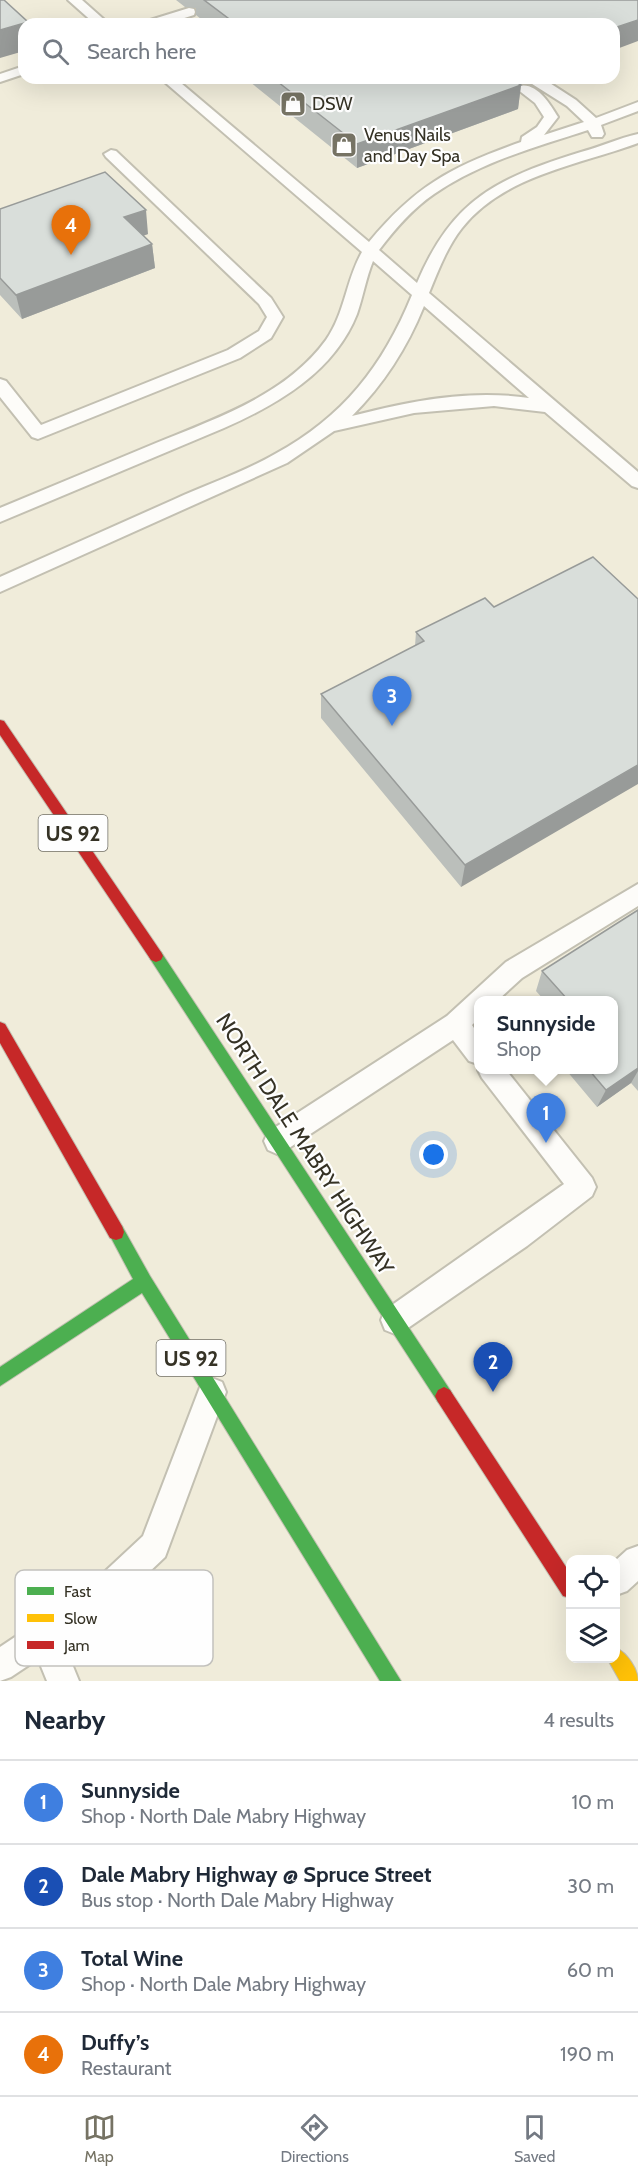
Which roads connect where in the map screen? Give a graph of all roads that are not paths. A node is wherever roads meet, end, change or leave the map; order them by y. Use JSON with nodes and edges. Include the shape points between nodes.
{"nodes":[{"id":1,"x":74,"y":0,"type":"edge"},
{"id":2,"x":189,"y":12,"type":"dead end"},
{"id":3,"x":96,"y":18,"type":"edge"},
{"id":4,"x":170,"y":18,"type":"edge"},
{"id":5,"x":18,"y":72,"type":"edge"},
{"id":6,"x":0,"y":78,"type":"edge"},
{"id":7,"x":174,"y":84,"type":"edge"},
{"id":8,"x":541,"y":84,"type":"edge"},
{"id":9,"x":518,"y":85,"type":"edge"},
{"id":10,"x":638,"y":106,"type":"edge"},
{"id":11,"x":595,"y":123,"type":"junction"},
{"id":12,"x":638,"y":138,"type":"edge"},
{"id":13,"x":510,"y":149,"type":"junction"},
{"id":14,"x":111,"y":154,"type":"dead end"},
{"id":15,"x":579,"y":157,"type":"junction"},
{"id":16,"x":369,"y":252,"type":"junction"},
{"id":17,"x":419,"y":295,"type":"junction"},
{"id":18,"x":0,"y":385,"type":"edge"},
{"id":19,"x":550,"y":407,"type":"junction"},
{"id":20,"x":329,"y":428,"type":"junction"},
{"id":21,"x":638,"y":482,"type":"edge"},
{"id":22,"x":0,"y":515,"type":"edge"},
{"id":23,"x":0,"y":585,"type":"edge"},
{"id":24,"x":0,"y":725,"type":"edge"},
{"id":25,"x":638,"y":894,"type":"edge"},
{"id":26,"x":486,"y":996,"type":"edge"},
{"id":27,"x":474,"y":1008,"type":"edge"},
{"id":28,"x":456,"y":1024,"type":"junction"},
{"id":29,"x":0,"y":1029,"type":"edge"},
{"id":30,"x":474,"y":1048,"type":"edge"},
{"id":31,"x":494,"y":1074,"type":"edge"},
{"id":32,"x":277,"y":1141,"type":"junction"},
{"id":33,"x":144,"y":1282,"type":"junction"},
{"id":34,"x":395,"y":1320,"type":"junction"},
{"id":35,"x":0,"y":1377,"type":"edge"},
{"id":36,"x":212,"y":1392,"type":"junction"},
{"id":37,"x":638,"y":1561,"type":"edge"},
{"id":38,"x":129,"y":1570,"type":"edge"},
{"id":39,"x":620,"y":1576,"type":"edge"},
{"id":40,"x":566,"y":1583,"type":"edge"},
{"id":41,"x":15,"y":1656,"type":"edge"},
{"id":42,"x":618,"y":1663,"type":"edge"},
{"id":43,"x":0,"y":1666,"type":"edge"},
{"id":44,"x":57,"y":1666,"type":"edge"},
{"id":45,"x":63,"y":1681,"type":"edge"},
{"id":46,"x":392,"y":1681,"type":"edge"},
{"id":47,"x":631,"y":1681,"type":"edge"}],
"edges":[{"from":1,"to":3,"type":"lane"},
{"from":2,"to":4,"type":"lane"},
{"from":5,"to":6,"type":"lane"},
{"from":7,"to":16,"type":"lane"},
{"from":8,"to":11,"type":"lane"},
{"from":9,"to":13,"type":"lane","via":[[540,100],[551,117],[542,130]]},
{"from":10,"to":11,"type":"lane"},
{"from":11,"to":13,"type":"lane"},
{"from":11,"to":15,"type":"lane","via":[[597,141]]},
{"from":12,"to":15,"type":"lane"},
{"from":13,"to":16,"type":"lane","via":[[466,167],[422,194]]},
{"from":14,"to":18,"type":"lane","via":[[265,301],[275,317],[266,334],[234,354],[38,433]]},
{"from":15,"to":17,"type":"lane","via":[[509,186],[468,213],[442,243]]},
{"from":16,"to":17,"type":"lane"},
{"from":16,"to":22,"type":"lane","via":[[341,330],[305,374],[280,392],[201,431]]},
{"from":17,"to":19,"type":"lane"},
{"from":17,"to":20,"type":"lane","via":[[383,372]]},
{"from":19,"to":20,"type":"lane","via":[[520,400],[456,402],[410,408]]},
{"from":19,"to":21,"type":"lane"},
{"from":20,"to":23,"type":"lane","via":[[281,459]]},
{"from":24,"to":32,"type":"main road","name":"NORTH DALE MABRY HIGHWAY","number":"US 92"},
{"from":25,"to":26,"type":"lane","via":[[514,970]]},
{"from":27,"to":28,"type":"lane"},
{"from":28,"to":30,"type":"lane"},
{"from":28,"to":32,"type":"lane"},
{"from":29,"to":33,"type":"main road","number":"US 92"},
{"from":31,"to":34,"type":"lane","via":[[583,1187]]},
{"from":32,"to":34,"type":"main road","name":"NORTH DALE MABRY HIGHWAY","number":"US 92"},
{"from":33,"to":35,"type":"main road"},
{"from":33,"to":36,"type":"main road","number":"US 92"},
{"from":34,"to":40,"type":"main road","name":"NORTH DALE MABRY HIGHWAY","number":"US 92"},
{"from":36,"to":38,"type":"lane","via":[[154,1546]]},
{"from":36,"to":46,"type":"main road","number":"US 92"},
{"from":37,"to":39,"type":"lane"},
{"from":41,"to":43,"type":"lane"},
{"from":42,"to":47,"type":"main road"},
{"from":44,"to":45,"type":"lane"}]}
